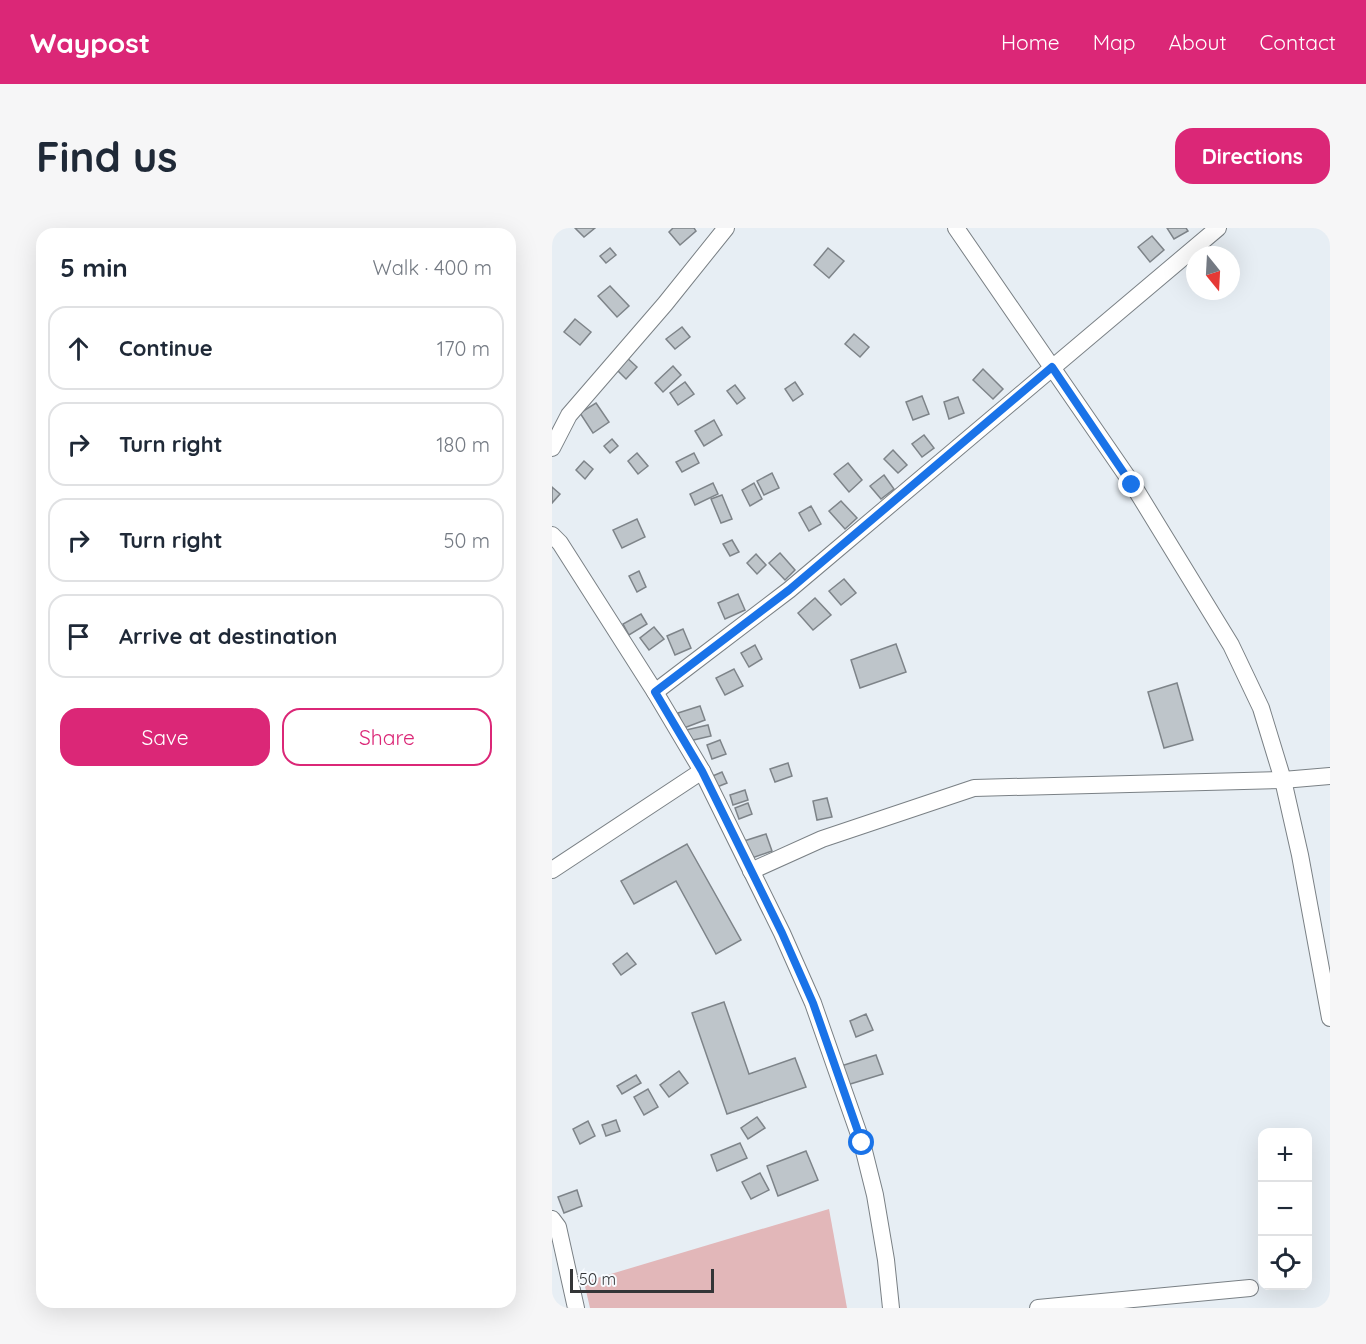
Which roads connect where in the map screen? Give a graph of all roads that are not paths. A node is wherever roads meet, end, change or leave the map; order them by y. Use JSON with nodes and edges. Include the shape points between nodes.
{"nodes":[{"id":1,"x":726,"y":228,"type":"edge"},
{"id":2,"x":956,"y":228,"type":"edge"},
{"id":3,"x":1218,"y":228,"type":"edge"},
{"id":4,"x":1052,"y":367,"type":"junction"},
{"id":5,"x":552,"y":448,"type":"edge"},
{"id":6,"x":552,"y":535,"type":"edge"},
{"id":7,"x":655,"y":692,"type":"junction"},
{"id":8,"x":702,"y":771,"type":"junction"},
{"id":9,"x":1330,"y":776,"type":"edge"},
{"id":10,"x":1283,"y":780,"type":"junction"},
{"id":11,"x":552,"y":870,"type":"edge"},
{"id":12,"x":751,"y":871,"type":"junction"},
{"id":13,"x":1330,"y":1018,"type":"edge"},
{"id":14,"x":552,"y":1219,"type":"edge"},
{"id":15,"x":1250,"y":1288,"type":"dead end"},
{"id":16,"x":576,"y":1308,"type":"edge"},
{"id":17,"x":891,"y":1308,"type":"edge"},
{"id":18,"x":1038,"y":1308,"type":"edge"}],
"edges":[{"from":1,"to":5,"type":"street","via":[[569,415]]},
{"from":2,"to":4,"type":"street"},
{"from":3,"to":4,"type":"street"},
{"from":4,"to":7,"type":"street","via":[[789,590]]},
{"from":4,"to":10,"type":"street","via":[[1132,485],[1231,645],[1261,708]]},
{"from":6,"to":7,"type":"street"},
{"from":7,"to":8,"type":"street"},
{"from":8,"to":11,"type":"street"},
{"from":8,"to":12,"type":"street"},
{"from":9,"to":10,"type":"street"},
{"from":10,"to":12,"type":"street","via":[[974,788],[822,839]]},
{"from":10,"to":13,"type":"street"},
{"from":12,"to":17,"type":"street","via":[[813,1003],[862,1143],[875,1195]]},
{"from":14,"to":16,"type":"street","via":[[558,1227]]},
{"from":15,"to":18,"type":"street"}]}
